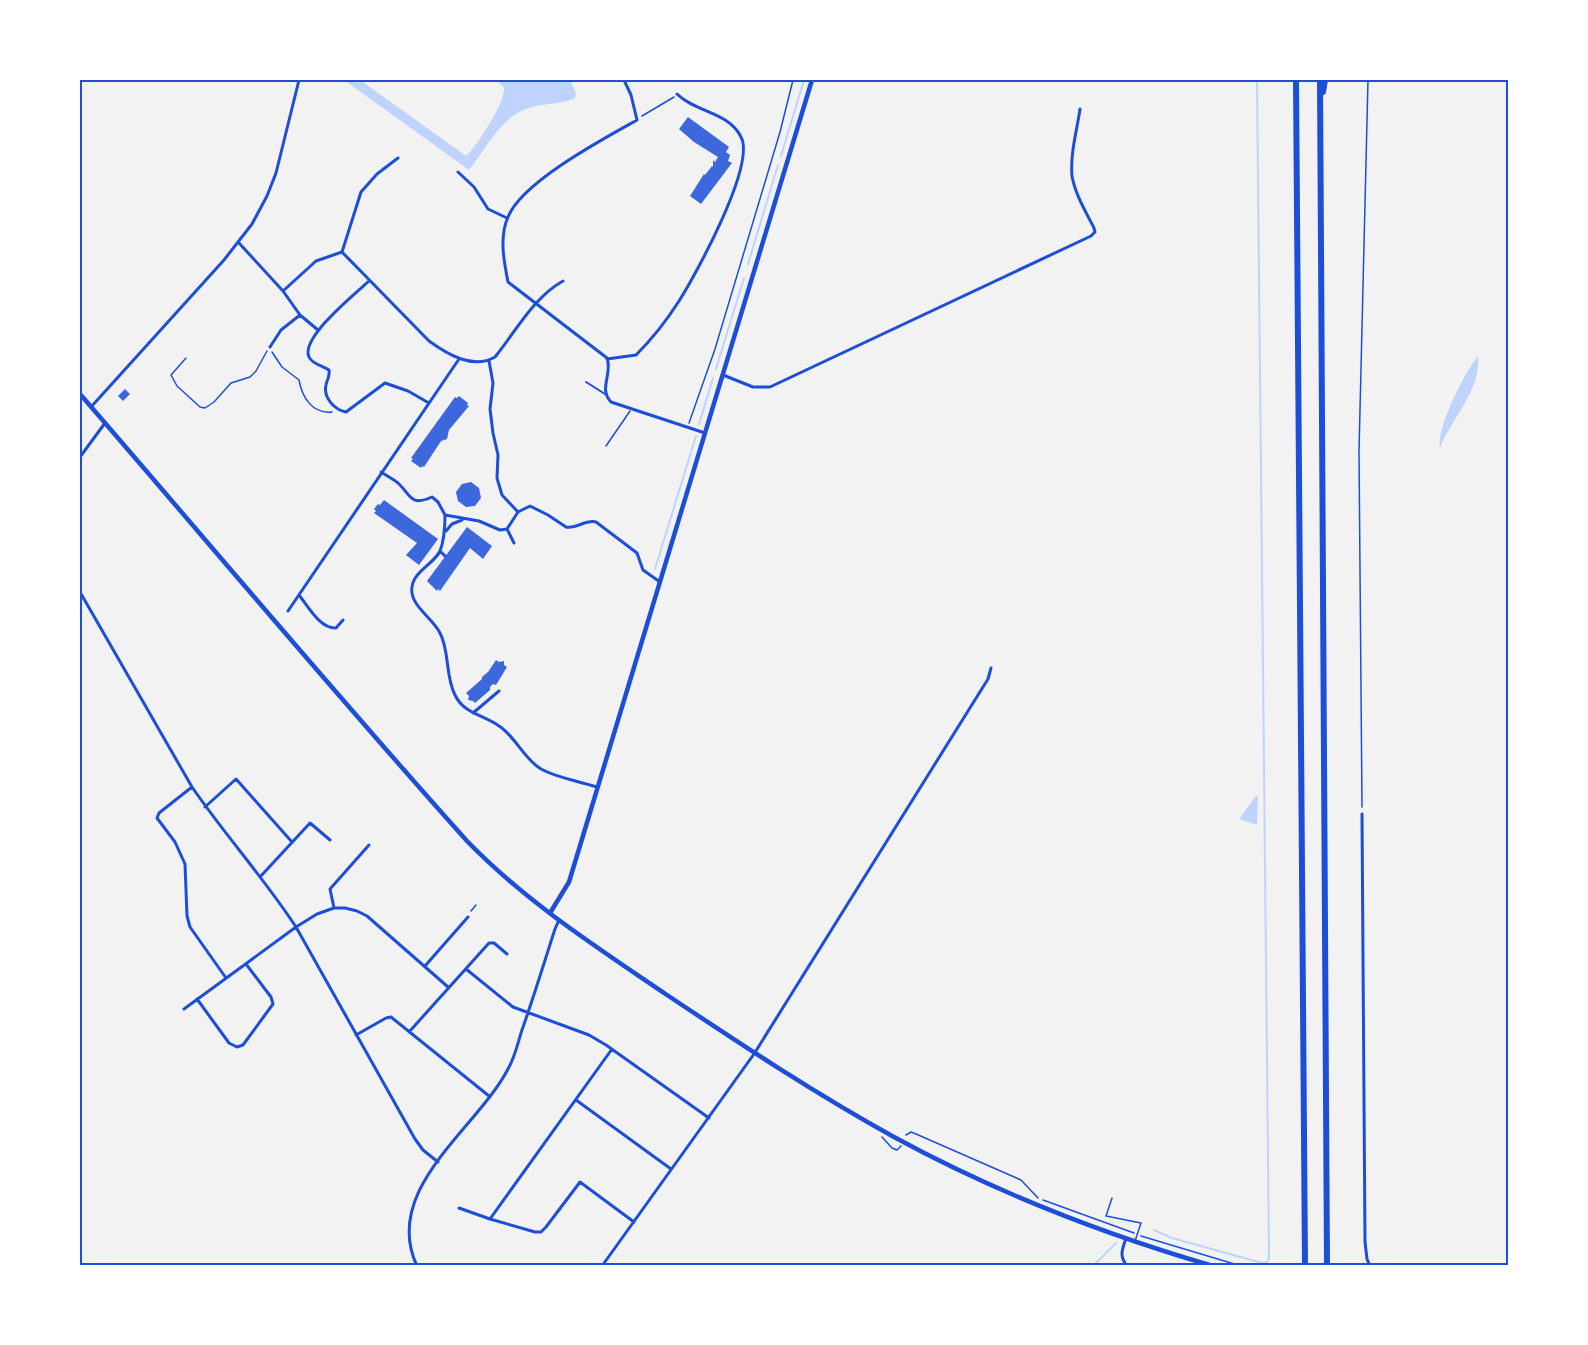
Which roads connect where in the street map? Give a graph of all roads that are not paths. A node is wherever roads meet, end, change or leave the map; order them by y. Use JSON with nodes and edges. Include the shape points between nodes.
{"nodes":[{"id":1,"x":299,"y":80,"type":"edge"},
{"id":2,"x":624,"y":80,"type":"edge"},
{"id":3,"x":812,"y":80,"type":"edge"},
{"id":4,"x":1296,"y":80,"type":"edge"},
{"id":5,"x":1320,"y":80,"type":"edge"},
{"id":6,"x":1325,"y":80,"type":"edge"},
{"id":7,"x":677,"y":94,"type":"road end"},
{"id":8,"x":1320,"y":108,"type":"junction"},
{"id":9,"x":1080,"y":110,"type":"dead end"},
{"id":10,"x":398,"y":158,"type":"dead end"},
{"id":11,"x":458,"y":172,"type":"dead end"},
{"id":12,"x":507,"y":218,"type":"junction"},
{"id":13,"x":238,"y":243,"type":"junction"},
{"id":14,"x":342,"y":252,"type":"junction"},
{"id":15,"x":369,"y":281,"type":"junction"},
{"id":16,"x":563,"y":281,"type":"dead end"},
{"id":17,"x":283,"y":291,"type":"junction"},
{"id":18,"x":536,"y":304,"type":"junction"},
{"id":19,"x":300,"y":315,"type":"junction"},
{"id":20,"x":318,"y":330,"type":"junction"},
{"id":21,"x":270,"y":347,"type":"road end"},
{"id":22,"x":606,"y":357,"type":"junction"},
{"id":23,"x":459,"y":359,"type":"junction"},
{"id":24,"x":489,"y":360,"type":"junction"},
{"id":25,"x":723,"y":375,"type":"junction"},
{"id":26,"x":586,"y":382,"type":"dead end"},
{"id":27,"x":80,"y":394,"type":"edge"},
{"id":28,"x":605,"y":394,"type":"junction"},
{"id":29,"x":429,"y":403,"type":"junction"},
{"id":30,"x":91,"y":407,"type":"junction"},
{"id":31,"x":631,"y":410,"type":"junction"},
{"id":32,"x":105,"y":423,"type":"junction"},
{"id":33,"x":705,"y":433,"type":"junction"},
{"id":34,"x":606,"y":446,"type":"dead end"},
{"id":35,"x":80,"y":457,"type":"edge"},
{"id":36,"x":381,"y":472,"type":"junction"},
{"id":37,"x":518,"y":512,"type":"junction"},
{"id":38,"x":445,"y":515,"type":"junction"},
{"id":39,"x":463,"y":519,"type":"junction"},
{"id":40,"x":507,"y":529,"type":"junction"},
{"id":41,"x":444,"y":534,"type":"junction"},
{"id":42,"x":514,"y":543,"type":"dead end"},
{"id":43,"x":440,"y":551,"type":"junction"},
{"id":44,"x":445,"y":556,"type":"dead end"},
{"id":45,"x":660,"y":582,"type":"junction"},
{"id":46,"x":80,"y":592,"type":"edge"},
{"id":47,"x":299,"y":595,"type":"junction"},
{"id":48,"x":288,"y":611,"type":"dead end"},
{"id":49,"x":343,"y":620,"type":"dead end"},
{"id":50,"x":992,"y":668,"type":"dead end"},
{"id":51,"x":499,"y":691,"type":"dead end"},
{"id":52,"x":473,"y":713,"type":"junction"},
{"id":53,"x":192,"y":787,"type":"junction"},
{"id":54,"x":597,"y":787,"type":"junction"},
{"id":55,"x":205,"y":807,"type":"junction"},
{"id":56,"x":1362,"y":814,"type":"road end"},
{"id":57,"x":330,"y":840,"type":"dead end"},
{"id":58,"x":292,"y":842,"type":"junction"},
{"id":59,"x":369,"y":845,"type":"dead end"},
{"id":60,"x":260,"y":877,"type":"junction"},
{"id":61,"x":334,"y":908,"type":"junction"},
{"id":62,"x":550,"y":913,"type":"junction"},
{"id":63,"x":468,"y":917,"type":"road end"},
{"id":64,"x":560,"y":920,"type":"junction"},
{"id":65,"x":296,"y":927,"type":"junction"},
{"id":66,"x":507,"y":954,"type":"dead end"},
{"id":67,"x":246,"y":963,"type":"junction"},
{"id":68,"x":425,"y":966,"type":"junction"},
{"id":69,"x":466,"y":969,"type":"junction"},
{"id":70,"x":226,"y":978,"type":"junction"},
{"id":71,"x":448,"y":987,"type":"junction"},
{"id":72,"x":197,"y":999,"type":"junction"},
{"id":73,"x":184,"y":1009,"type":"dead end"},
{"id":74,"x":528,"y":1013,"type":"junction"},
{"id":75,"x":410,"y":1032,"type":"junction"},
{"id":76,"x":356,"y":1035,"type":"junction"},
{"id":77,"x":612,"y":1048,"type":"junction"},
{"id":78,"x":754,"y":1054,"type":"junction"},
{"id":79,"x":489,"y":1096,"type":"junction"},
{"id":80,"x":576,"y":1100,"type":"junction"},
{"id":81,"x":709,"y":1118,"type":"junction"},
{"id":82,"x":438,"y":1162,"type":"junction"},
{"id":83,"x":672,"y":1170,"type":"junction"},
{"id":84,"x":1112,"y":1198,"type":"dead end"},
{"id":85,"x":459,"y":1208,"type":"dead end"},
{"id":86,"x":490,"y":1220,"type":"junction"},
{"id":87,"x":634,"y":1222,"type":"junction"},
{"id":88,"x":1126,"y":1238,"type":"junction"},
{"id":89,"x":1135,"y":1241,"type":"junction"},
{"id":90,"x":417,"y":1266,"type":"edge"},
{"id":91,"x":602,"y":1266,"type":"edge"},
{"id":92,"x":1127,"y":1266,"type":"edge"},
{"id":93,"x":1213,"y":1266,"type":"edge"},
{"id":94,"x":1305,"y":1266,"type":"edge"},
{"id":95,"x":1327,"y":1266,"type":"edge"},
{"id":96,"x":1370,"y":1266,"type":"edge"}],
"edges":[{"from":1,"to":13,"type":"street","via":[[272,184]]},
{"from":2,"to":12,"type":"street","via":[[637,120],[537,184],[515,204]]},
{"from":3,"to":25,"type":"main road"},
{"from":4,"to":94,"type":"highway"},
{"from":5,"to":8,"type":"highway"},
{"from":6,"to":8,"type":"highway"},
{"from":7,"to":22,"type":"street","via":[[732,125],[744,142],[742,162],[726,210],[678,303],[636,355]]},
{"from":8,"to":95,"type":"highway"},
{"from":9,"to":25,"type":"street","via":[[1072,176],[1094,228],[1091,236],[770,387],[753,387]]},
{"from":10,"to":14,"type":"street","via":[[361,192]]},
{"from":11,"to":12,"type":"street","via":[[488,209]]},
{"from":12,"to":18,"type":"street","via":[[503,243],[508,282]]},
{"from":13,"to":17,"type":"street"},
{"from":13,"to":30,"type":"street"},
{"from":14,"to":15,"type":"street"},
{"from":14,"to":17,"type":"street","via":[[316,261]]},
{"from":15,"to":20,"type":"street"},
{"from":15,"to":23,"type":"street","via":[[429,341]]},
{"from":16,"to":18,"type":"street"},
{"from":17,"to":19,"type":"street"},
{"from":18,"to":22,"type":"street"},
{"from":18,"to":24,"type":"street"},
{"from":19,"to":20,"type":"street"},
{"from":19,"to":21,"type":"street","via":[[281,330]]},
{"from":20,"to":29,"type":"street","via":[[309,347],[309,357],[329,370],[327,397],[339,411],[351,410],[385,383]]},
{"from":22,"to":28,"type":"street","via":[[609,365]]},
{"from":23,"to":24,"type":"street"},
{"from":23,"to":29,"type":"street"},
{"from":24,"to":37,"type":"street","via":[[494,383],[490,409],[498,455],[497,478],[502,495]]},
{"from":25,"to":33,"type":"main road"},
{"from":26,"to":28,"type":"street"},
{"from":27,"to":30,"type":"main road"},
{"from":28,"to":31,"type":"street","via":[[614,405]]},
{"from":29,"to":36,"type":"street"},
{"from":30,"to":32,"type":"main road"},
{"from":31,"to":33,"type":"street"},
{"from":31,"to":34,"type":"lane"},
{"from":32,"to":35,"type":"street"},
{"from":32,"to":62,"type":"main road","via":[[467,841]]},
{"from":33,"to":45,"type":"main road"},
{"from":36,"to":38,"type":"street","via":[[399,484],[412,500],[432,497]]},
{"from":36,"to":47,"type":"street"},
{"from":37,"to":40,"type":"street"},
{"from":37,"to":45,"type":"street","via":[[530,506],[566,527],[596,522],[637,553],[643,570]]},
{"from":38,"to":39,"type":"street"},
{"from":38,"to":41,"type":"street"},
{"from":39,"to":40,"type":"street"},
{"from":39,"to":41,"type":"street"},
{"from":40,"to":42,"type":"street"},
{"from":41,"to":43,"type":"street"},
{"from":43,"to":44,"type":"street"},
{"from":43,"to":52,"type":"street","via":[[415,579],[413,596],[440,632],[454,693]]},
{"from":45,"to":54,"type":"main road"},
{"from":46,"to":53,"type":"street"},
{"from":47,"to":48,"type":"street"},
{"from":47,"to":49,"type":"street","via":[[327,627],[336,628]]},
{"from":50,"to":78,"type":"street"},
{"from":51,"to":52,"type":"street"},
{"from":52,"to":54,"type":"street","via":[[504,729],[539,768]]},
{"from":53,"to":55,"type":"street"},
{"from":53,"to":70,"type":"street","via":[[157,818],[185,864],[190,927]]},
{"from":54,"to":62,"type":"main road","via":[[569,882]]},
{"from":55,"to":58,"type":"street","via":[[236,779]]},
{"from":55,"to":60,"type":"street"},
{"from":56,"to":96,"type":"street","via":[[1365,1242]]},
{"from":57,"to":58,"type":"street","via":[[310,823]]},
{"from":58,"to":60,"type":"street"},
{"from":59,"to":61,"type":"street","via":[[330,890]]},
{"from":60,"to":65,"type":"street"},
{"from":61,"to":65,"type":"street"},
{"from":61,"to":68,"type":"street","via":[[352,909],[367,916]]},
{"from":62,"to":64,"type":"main road"},
{"from":63,"to":68,"type":"street"},
{"from":64,"to":74,"type":"street"},
{"from":64,"to":78,"type":"main road"},
{"from":65,"to":67,"type":"street"},
{"from":65,"to":76,"type":"street"},
{"from":66,"to":69,"type":"street","via":[[489,943]]},
{"from":67,"to":70,"type":"street"},
{"from":67,"to":72,"type":"street","via":[[273,1004],[243,1045],[229,1043]]},
{"from":68,"to":71,"type":"street"},
{"from":69,"to":71,"type":"street"},
{"from":69,"to":74,"type":"street","via":[[509,1005]]},
{"from":70,"to":72,"type":"street"},
{"from":71,"to":75,"type":"street"},
{"from":72,"to":73,"type":"street"},
{"from":74,"to":77,"type":"street","via":[[589,1035]]},
{"from":74,"to":79,"type":"street","via":[[508,1070]]},
{"from":75,"to":76,"type":"street","via":[[388,1017]]},
{"from":75,"to":79,"type":"street"},
{"from":76,"to":82,"type":"street","via":[[419,1145]]},
{"from":77,"to":80,"type":"street"},
{"from":77,"to":81,"type":"street"},
{"from":78,"to":81,"type":"street"},
{"from":78,"to":88,"type":"main road","via":[[934,1157],[1020,1198]]},
{"from":79,"to":82,"type":"street"},
{"from":80,"to":83,"type":"street"},
{"from":80,"to":86,"type":"street"},
{"from":81,"to":83,"type":"street"},
{"from":82,"to":90,"type":"street","via":[[418,1191],[409,1218],[411,1250]]},
{"from":83,"to":87,"type":"street"},
{"from":84,"to":89,"type":"lane","via":[[1106,1216],[1141,1223]]},
{"from":85,"to":86,"type":"street"},
{"from":86,"to":87,"type":"street","via":[[540,1232],[582,1183]]},
{"from":87,"to":91,"type":"street"},
{"from":88,"to":89,"type":"main road"},
{"from":88,"to":92,"type":"street","via":[[1121,1253]]},
{"from":89,"to":93,"type":"main road"}]}
